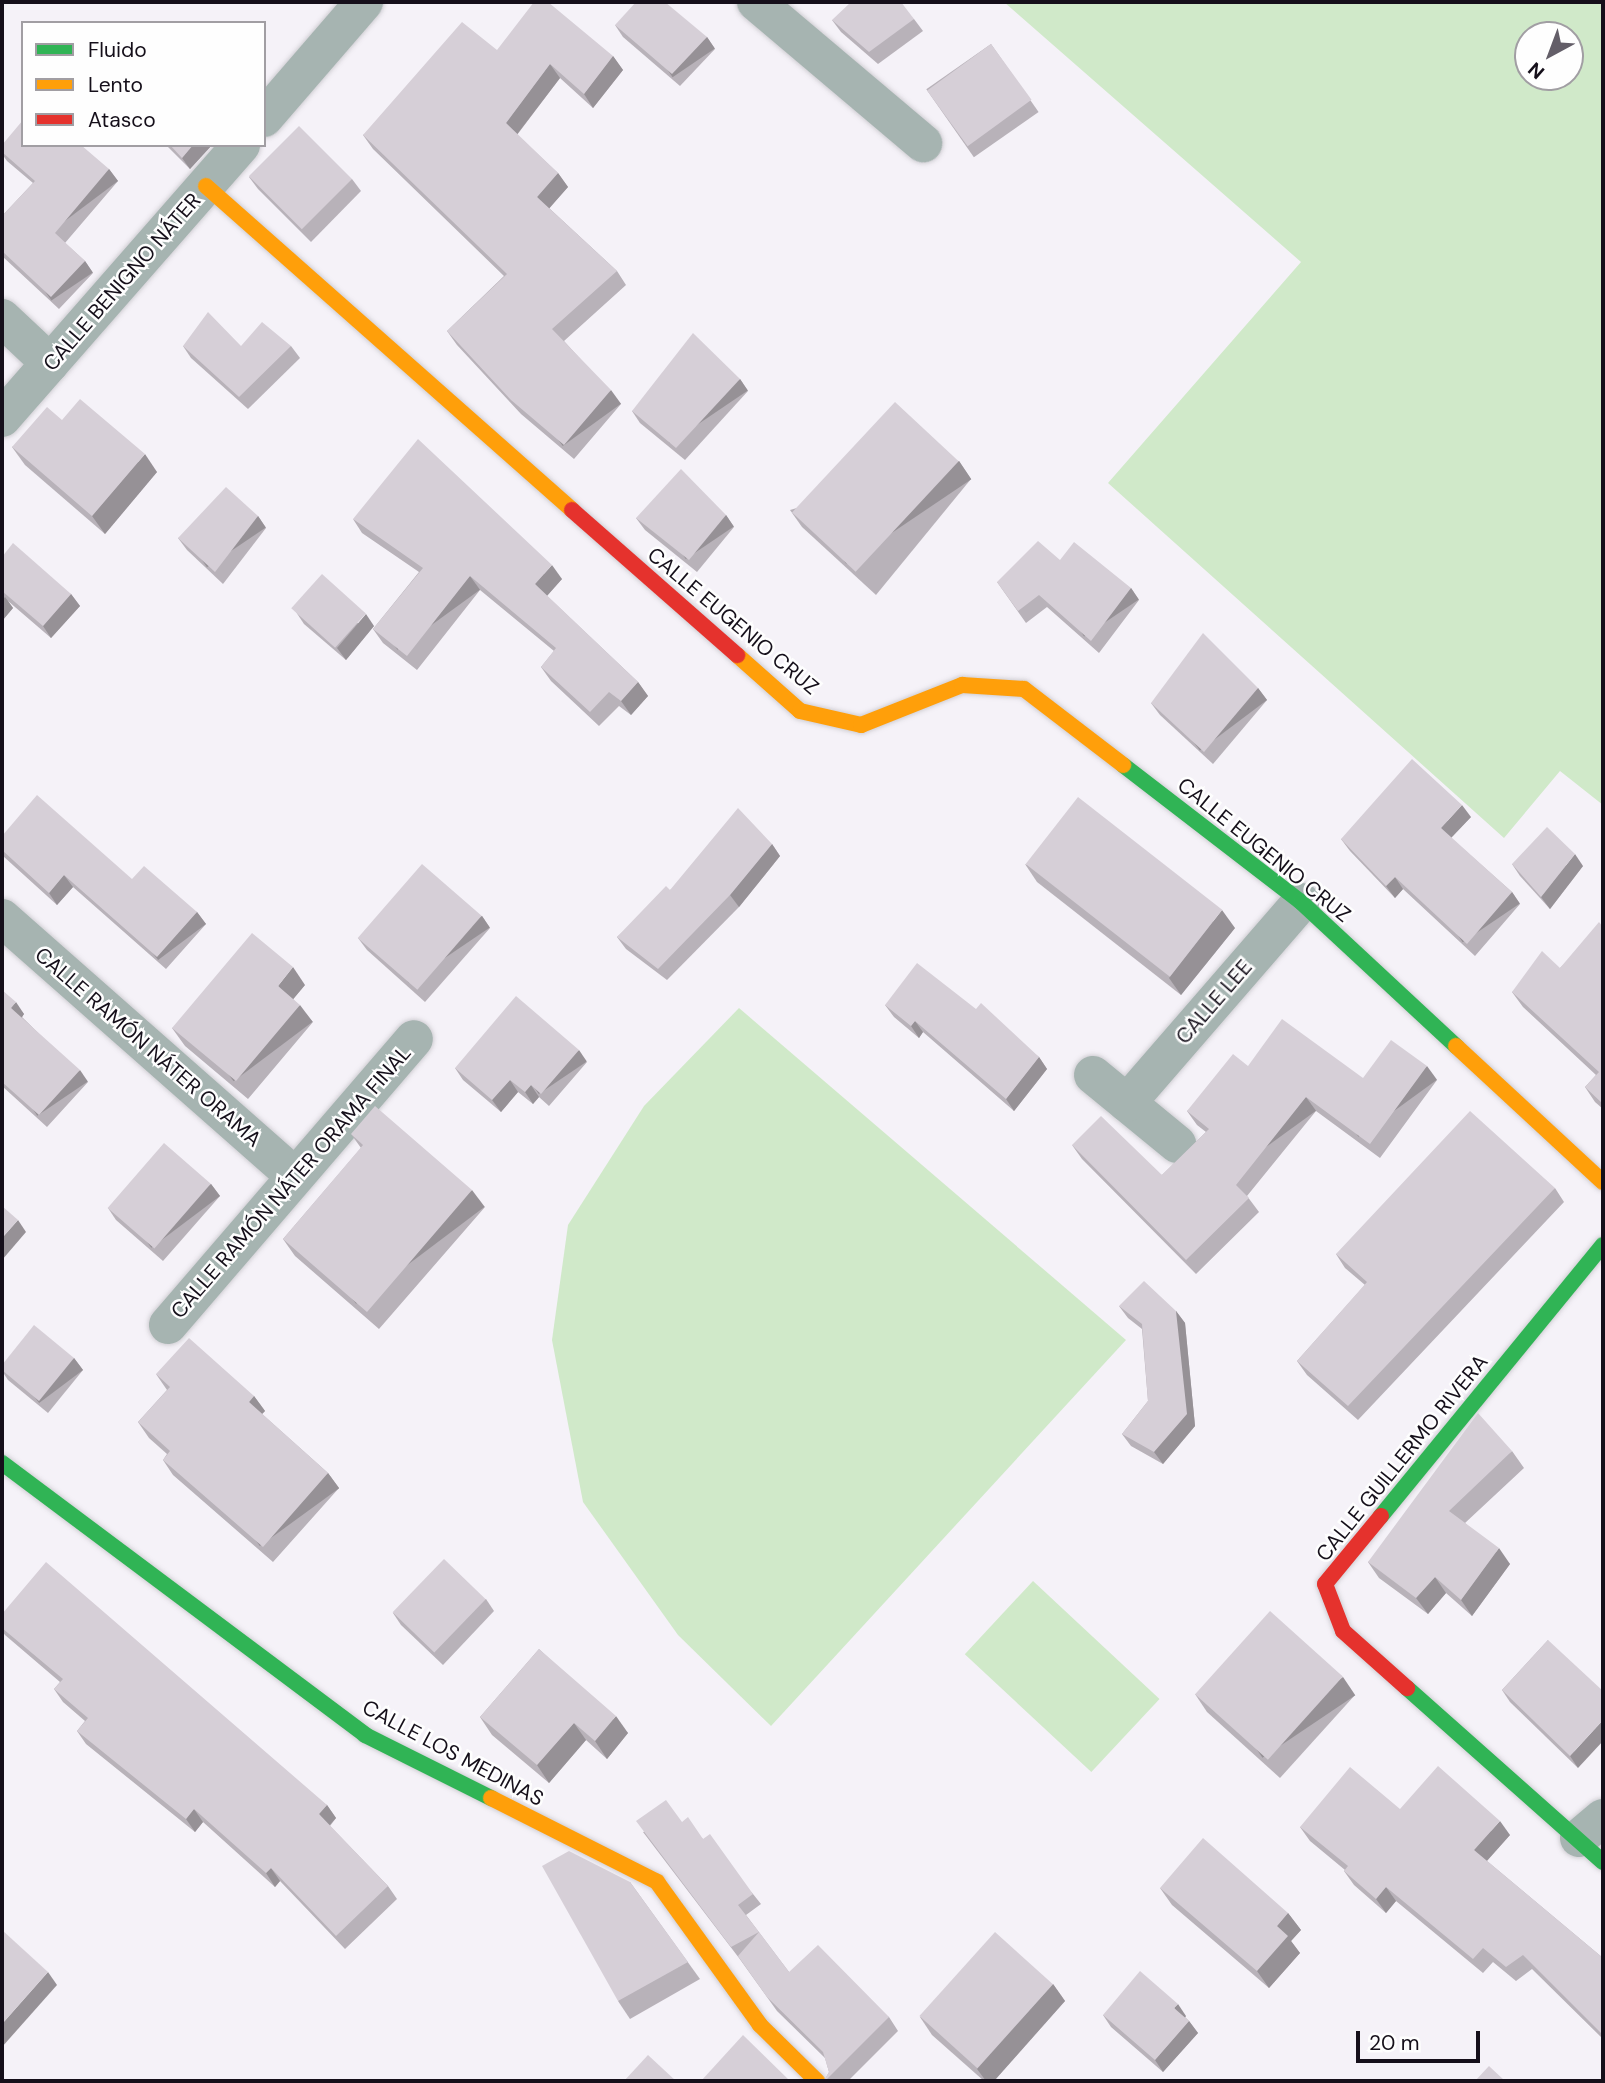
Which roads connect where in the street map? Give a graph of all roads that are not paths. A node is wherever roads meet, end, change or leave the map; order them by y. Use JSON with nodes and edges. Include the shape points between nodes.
{"nodes":[{"id":1,"x":364,"y":2,"type":"edge"},
{"id":2,"x":756,"y":2,"type":"edge"},
{"id":3,"x":266,"y":116,"type":"edge"},
{"id":4,"x":923,"y":144,"type":"dead end"},
{"id":5,"x":239,"y":147,"type":"edge"},
{"id":6,"x":206,"y":186,"type":"junction"},
{"id":7,"x":2,"y":318,"type":"edge"},
{"id":8,"x":50,"y":363,"type":"junction"},
{"id":9,"x":2,"y":418,"type":"edge"},
{"id":10,"x":1301,"y":902,"type":"junction"},
{"id":11,"x":2,"y":918,"type":"edge"},
{"id":12,"x":414,"y":1039,"type":"dead end"},
{"id":13,"x":1093,"y":1075,"type":"dead end"},
{"id":14,"x":1127,"y":1103,"type":"junction"},
{"id":15,"x":1177,"y":1144,"type":"dead end"},
{"id":16,"x":294,"y":1175,"type":"junction"},
{"id":17,"x":1603,"y":1182,"type":"edge"},
{"id":18,"x":1603,"y":1245,"type":"edge"},
{"id":19,"x":168,"y":1325,"type":"dead end"},
{"id":20,"x":2,"y":1463,"type":"edge"},
{"id":21,"x":1595,"y":1839,"type":"edge"},
{"id":22,"x":817,"y":2081,"type":"edge"}],
"edges":[{"from":1,"to":3,"type":"street"},
{"from":2,"to":4,"type":"street"},
{"from":5,"to":6,"type":"street","name":"CALLE BENIGNO NÁTER"},
{"from":6,"to":8,"type":"street","name":"CALLE BENIGNO NÁTER"},
{"from":6,"to":10,"type":"street","name":"CALLE EUGENIO CRUZ","via":[[800,711],[861,725],[962,685],[1024,689]]},
{"from":7,"to":8,"type":"street"},
{"from":8,"to":9,"type":"street","name":"CALLE BENIGNO NÁTER"},
{"from":10,"to":14,"type":"street","name":"CALLE LEE"},
{"from":10,"to":17,"type":"street","name":"CALLE EUGENIO CRUZ"},
{"from":11,"to":16,"type":"street","name":"CALLE RAMÓN NÁTER ORAMA"},
{"from":12,"to":16,"type":"street","name":"CALLE RAMÓN NÁTER ORAMA FINAL"},
{"from":13,"to":14,"type":"street"},
{"from":14,"to":15,"type":"street"},
{"from":16,"to":19,"type":"street","name":"CALLE RAMÓN NÁTER ORAMA FINAL"},
{"from":18,"to":21,"type":"street","name":"CALLE GUILLERMO RIVERA","via":[[1325,1584],[1343,1631]]},
{"from":20,"to":22,"type":"street","name":"CALLE LOS MEDINAS","via":[[365,1735],[657,1882],[760,2025]]}]}
